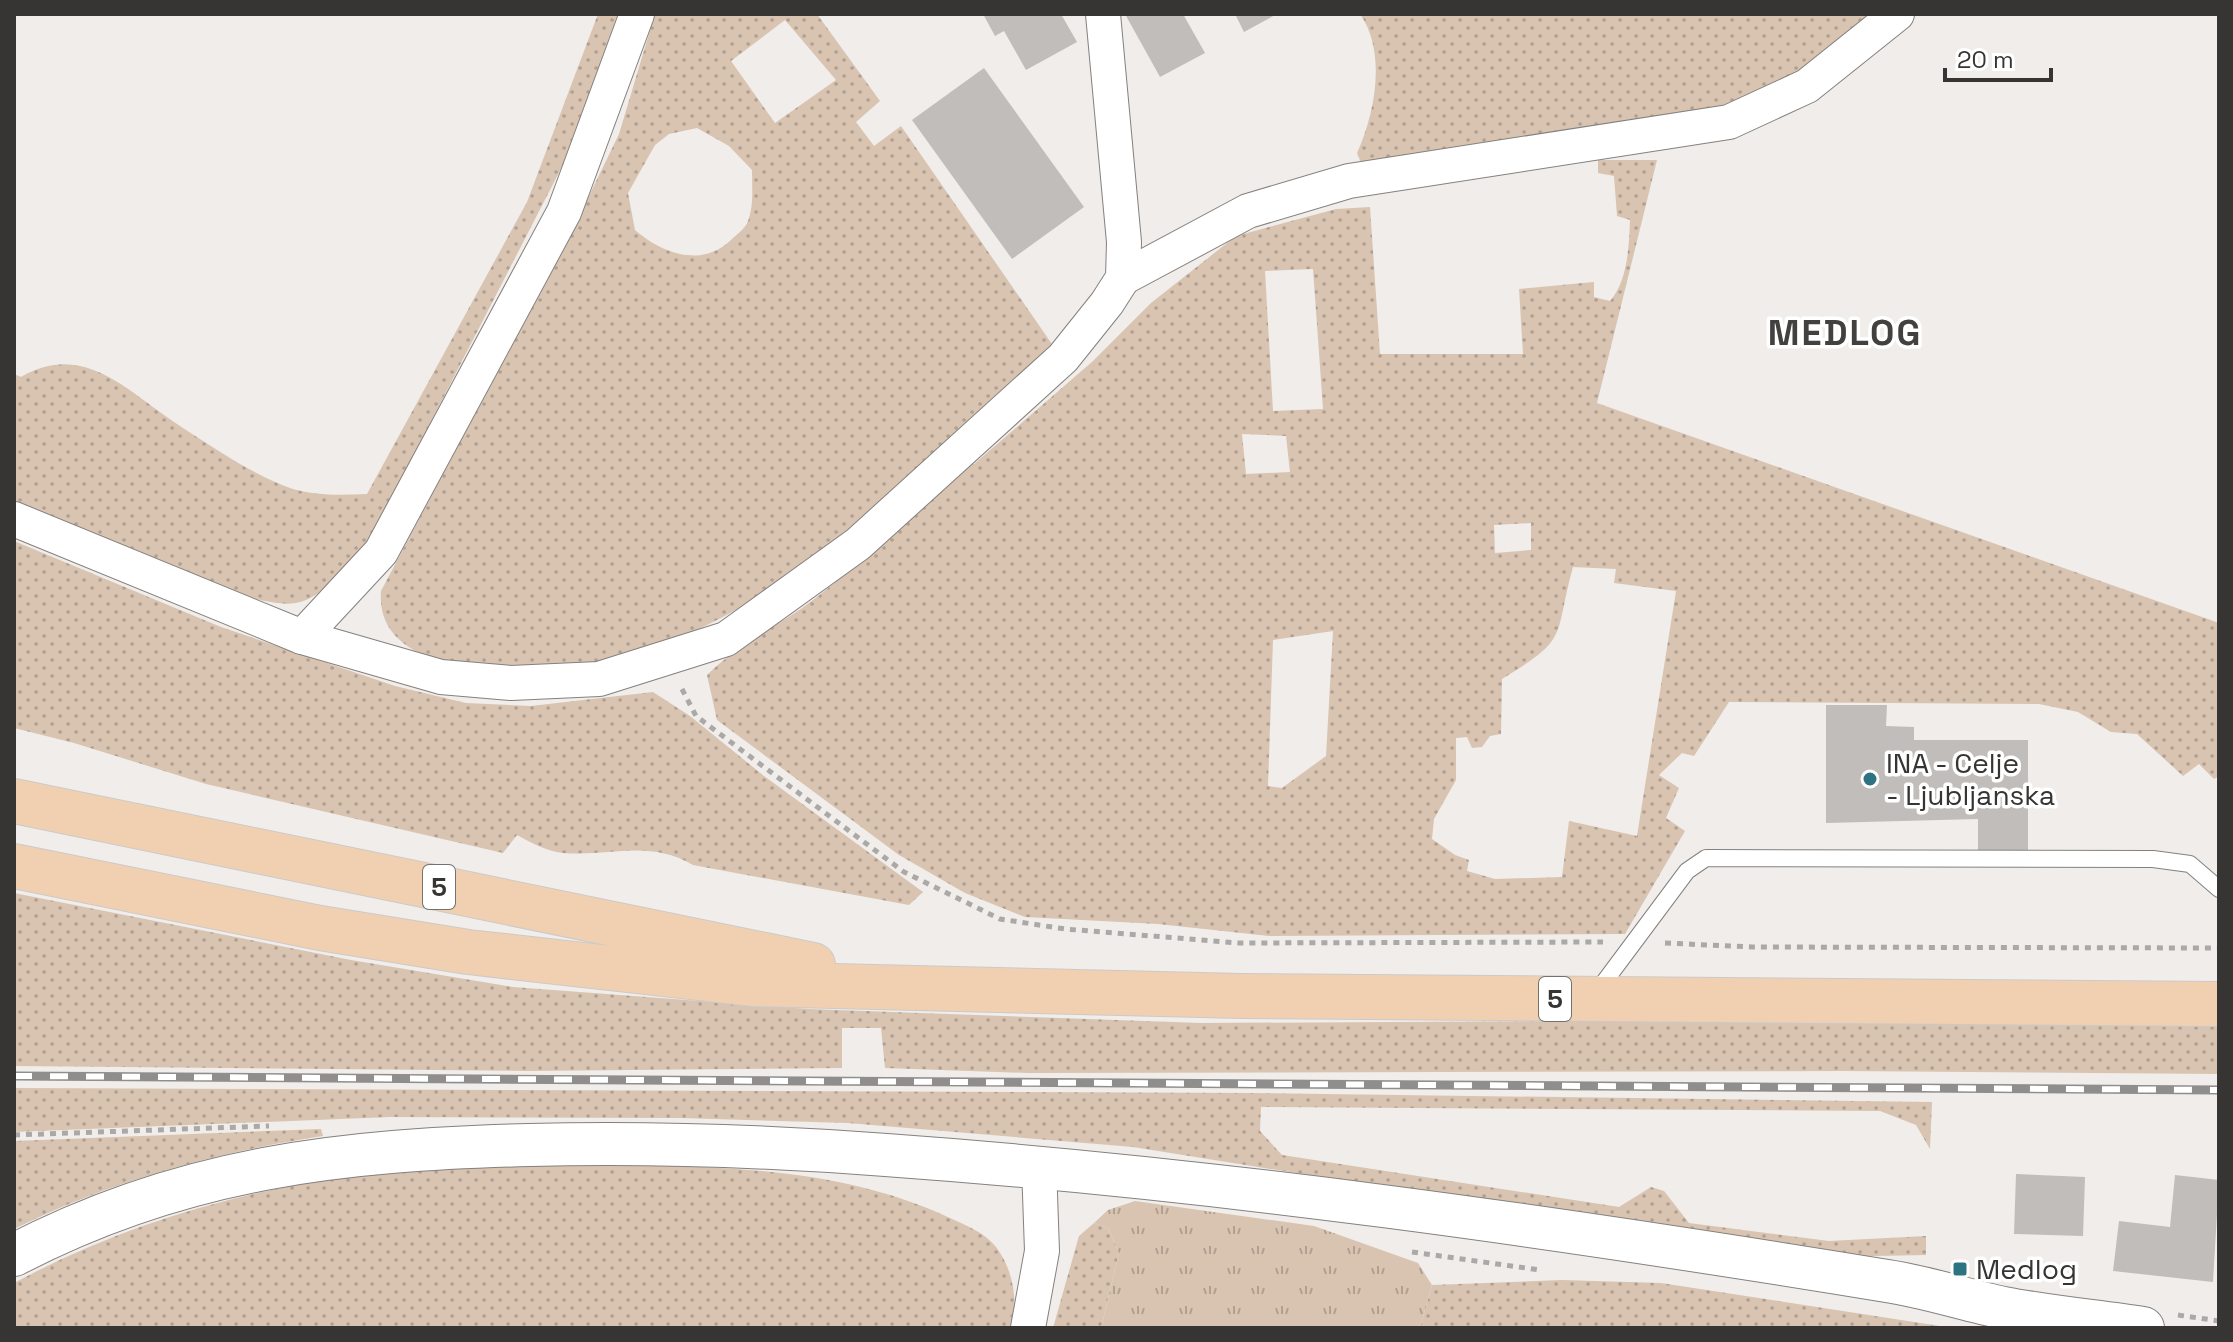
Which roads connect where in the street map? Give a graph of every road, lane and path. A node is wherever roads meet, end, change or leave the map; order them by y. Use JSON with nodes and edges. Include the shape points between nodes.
{"nodes":[{"id":1,"x":637,"y":14,"type":"edge"},
{"id":2,"x":1103,"y":14,"type":"edge"},
{"id":3,"x":1897,"y":14,"type":"edge"},
{"id":4,"x":1123,"y":278,"type":"junction"},
{"id":5,"x":14,"y":519,"type":"edge"},
{"id":6,"x":302,"y":637,"type":"junction"},
{"id":7,"x":666,"y":660,"type":"junction"},
{"id":8,"x":14,"y":801,"type":"edge"},
{"id":9,"x":14,"y":866,"type":"edge"},
{"id":10,"x":2219,"y":889,"type":"edge"},
{"id":11,"x":1638,"y":941,"type":"junction"},
{"id":12,"x":2219,"y":948,"type":"edge"},
{"id":13,"x":892,"y":989,"type":"junction"},
{"id":14,"x":1592,"y":999,"type":"junction"},
{"id":15,"x":2219,"y":1004,"type":"edge"},
{"id":16,"x":1039,"y":1166,"type":"junction"},
{"id":17,"x":14,"y":1255,"type":"edge"},
{"id":18,"x":1028,"y":1328,"type":"edge"},
{"id":19,"x":2143,"y":1328,"type":"edge"}],
"edges":[{"from":1,"to":6,"type":"street","via":[[556,225],[381,552]]},
{"from":2,"to":4,"type":"street"},
{"from":3,"to":4,"type":"street","via":[[1807,86],[1729,122],[1349,181],[1248,211]]},
{"from":4,"to":7,"type":"street","via":[[1063,358],[858,544],[726,639]]},
{"from":5,"to":6,"type":"street"},
{"from":6,"to":7,"type":"street","via":[[441,677],[511,683],[599,679]]},
{"from":7,"to":11,"type":"path","via":[[696,716],[904,872],[1000,919],[1239,943]]},
{"from":8,"to":13,"type":"main road","number":"5","via":[[797,960]]},
{"from":9,"to":13,"type":"main road","number":"5","via":[[468,952],[698,980]]},
{"from":10,"to":11,"type":"lane","via":[[2190,864],[2153,859],[1706,858],[1687,871]]},
{"from":11,"to":12,"type":"path","via":[[1752,947]]},
{"from":11,"to":14,"type":"lane"},
{"from":13,"to":14,"type":"main road","number":"5"},
{"from":14,"to":15,"type":"main road","number":"5"},
{"from":16,"to":17,"type":"street","via":[[683,1145],[360,1152],[249,1170],[170,1192],[87,1220]]},
{"from":16,"to":18,"type":"street","via":[[1042,1251]]},
{"from":16,"to":19,"type":"street","via":[[1439,1213],[1895,1282],[2004,1308]]}]}
